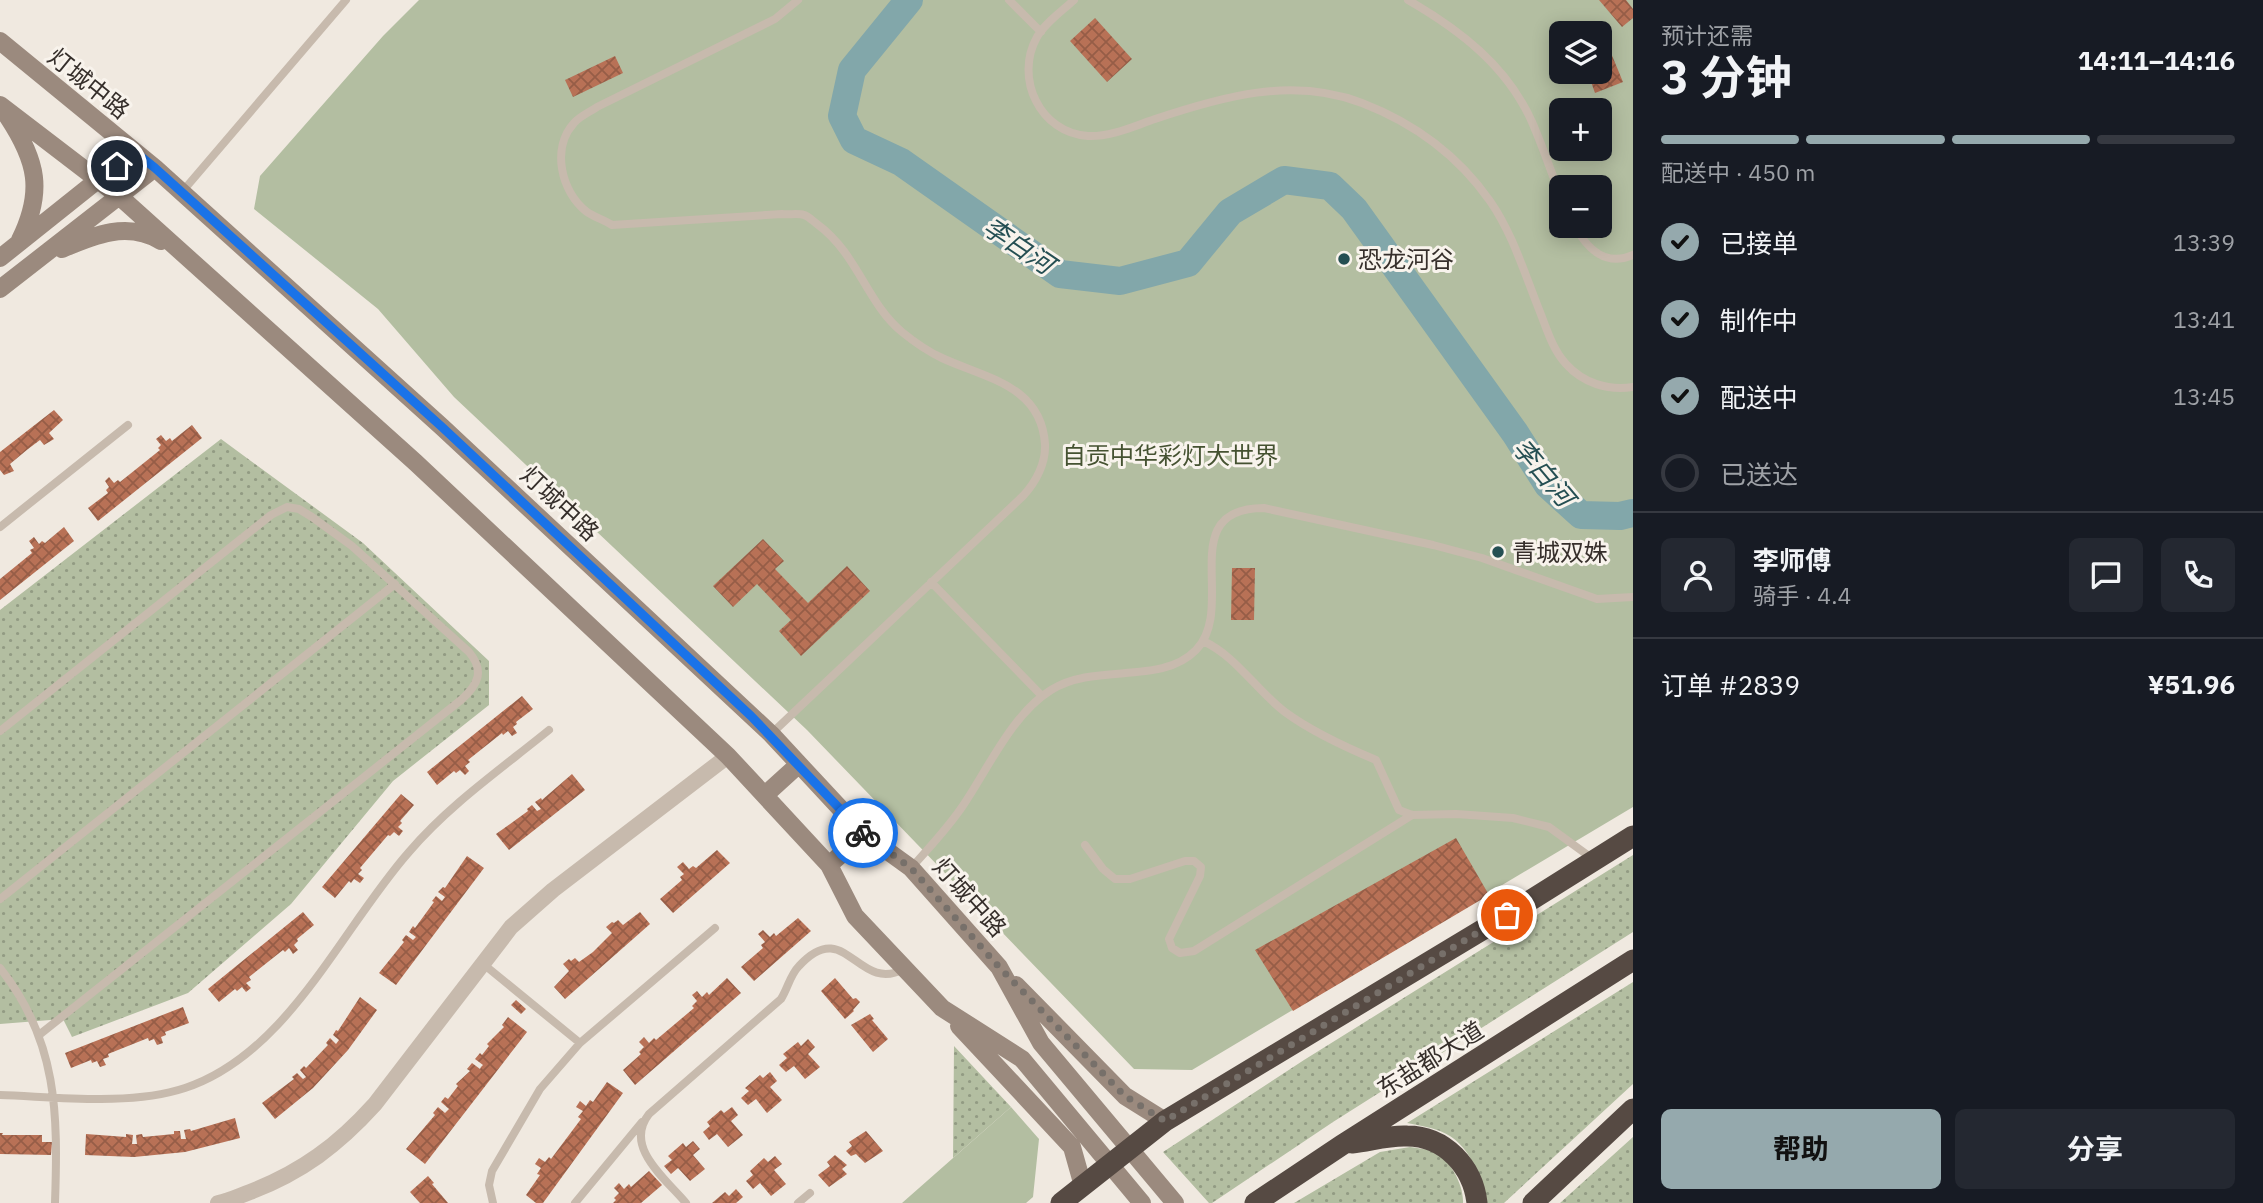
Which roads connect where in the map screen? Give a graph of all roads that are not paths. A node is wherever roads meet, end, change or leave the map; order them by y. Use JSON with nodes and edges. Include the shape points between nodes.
{"nodes":[{"id":1,"x":346,"y":0,"type":"edge"},
{"id":2,"x":797,"y":0,"type":"edge"},
{"id":3,"x":1009,"y":0,"type":"edge"},
{"id":4,"x":1074,"y":0,"type":"edge"},
{"id":5,"x":1408,"y":0,"type":"edge"},
{"id":6,"x":1041,"y":32,"type":"junction"},
{"id":7,"x":0,"y":41,"type":"edge"},
{"id":8,"x":0,"y":105,"type":"edge"},
{"id":9,"x":134,"y":151,"type":"junction"},
{"id":10,"x":155,"y":168,"type":"junction"},
{"id":11,"x":1552,"y":175,"type":"edge"},
{"id":12,"x":100,"y":180,"type":"junction"},
{"id":13,"x":182,"y":192,"type":"junction"},
{"id":14,"x":119,"y":196,"type":"junction"},
{"id":15,"x":1583,"y":238,"type":"edge"},
{"id":16,"x":17,"y":245,"type":"junction"},
{"id":17,"x":183,"y":254,"type":"junction"},
{"id":18,"x":1633,"y":255,"type":"edge"},
{"id":19,"x":0,"y":258,"type":"edge"},
{"id":20,"x":36,"y":260,"type":"junction"},
{"id":21,"x":0,"y":289,"type":"edge"},
{"id":22,"x":1633,"y":387,"type":"edge"},
{"id":23,"x":128,"y":425,"type":"dead end"},
{"id":24,"x":0,"y":527,"type":"edge"},
{"id":25,"x":931,"y":582,"type":"junction"},
{"id":26,"x":394,"y":584,"type":"junction"},
{"id":27,"x":1633,"y":597,"type":"edge"},
{"id":28,"x":1203,"y":641,"type":"junction"},
{"id":29,"x":1042,"y":696,"type":"junction"},
{"id":30,"x":549,"y":730,"type":"dead end"},
{"id":31,"x":0,"y":731,"type":"edge"},
{"id":32,"x":771,"y":734,"type":"junction"},
{"id":33,"x":727,"y":756,"type":"junction"},
{"id":34,"x":798,"y":765,"type":"junction"},
{"id":35,"x":765,"y":795,"type":"junction"},
{"id":36,"x":1412,"y":816,"type":"junction"},
{"id":37,"x":864,"y":834,"type":"junction"},
{"id":38,"x":1633,"y":836,"type":"edge"},
{"id":39,"x":1085,"y":845,"type":"dead end"},
{"id":40,"x":1596,"y":860,"type":"junction"},
{"id":41,"x":829,"y":865,"type":"junction"},
{"id":42,"x":911,"y":868,"type":"junction"},
{"id":43,"x":0,"y":899,"type":"edge"},
{"id":44,"x":715,"y":928,"type":"dead end"},
{"id":45,"x":1633,"y":960,"type":"edge"},
{"id":46,"x":482,"y":963,"type":"junction"},
{"id":47,"x":999,"y":967,"type":"junction"},
{"id":48,"x":0,"y":968,"type":"edge"},
{"id":49,"x":904,"y":969,"type":"junction"},
{"id":50,"x":942,"y":1008,"type":"junction"},
{"id":51,"x":39,"y":1035,"type":"junction"},
{"id":52,"x":580,"y":1043,"type":"junction"},
{"id":53,"x":0,"y":1095,"type":"edge"},
{"id":54,"x":54,"y":1096,"type":"junction"},
{"id":55,"x":1633,"y":1109,"type":"edge"},
{"id":56,"x":644,"y":1120,"type":"junction"},
{"id":57,"x":1165,"y":1121,"type":"junction"},
{"id":58,"x":1342,"y":1145,"type":"junction"},
{"id":59,"x":1083,"y":1186,"type":"junction"},
{"id":60,"x":810,"y":1193,"type":"dead end"},
{"id":61,"x":55,"y":1203,"type":"edge"},
{"id":62,"x":218,"y":1203,"type":"edge"},
{"id":63,"x":493,"y":1203,"type":"edge"},
{"id":64,"x":575,"y":1203,"type":"edge"},
{"id":65,"x":686,"y":1203,"type":"edge"},
{"id":66,"x":798,"y":1203,"type":"edge"},
{"id":67,"x":1061,"y":1203,"type":"edge"},
{"id":68,"x":1142,"y":1203,"type":"edge"},
{"id":69,"x":1175,"y":1203,"type":"edge"},
{"id":70,"x":1255,"y":1203,"type":"edge"},
{"id":71,"x":1476,"y":1203,"type":"edge"},
{"id":72,"x":1533,"y":1203,"type":"edge"}],
"edges":[{"from":1,"to":13,"type":"lane"},
{"from":2,"to":25,"type":"lane","via":[[775,19],[575,122],[565,136],[563,174],[572,196],[587,212],[612,225],[804,215],[846,252],[878,305],[901,332],[1027,400],[1044,435],[1045,449],[1036,478],[1023,496]]},
{"from":3,"to":6,"type":"lane"},
{"from":4,"to":6,"type":"lane"},
{"from":5,"to":11,"type":"lane","via":[[1462,34],[1506,78],[1531,121]]},
{"from":6,"to":22,"type":"lane","via":[[1028,61],[1029,85],[1039,108],[1072,133],[1115,132],[1208,102],[1261,91],[1339,97],[1406,122],[1449,154],[1492,204],[1566,364],[1592,383]]},
{"from":7,"to":9,"type":"main road","name":"灯城中路"},
{"from":8,"to":12,"type":"main road"},
{"from":8,"to":16,"type":"main road","via":[[24,141],[36,181],[30,220]]},
{"from":9,"to":10,"type":"main road","name":"灯城中路"},
{"from":9,"to":12,"type":"main road"},
{"from":10,"to":13,"type":"main road","name":"灯城中路"},
{"from":10,"to":14,"type":"main road"},
{"from":12,"to":14,"type":"main road"},
{"from":12,"to":16,"type":"main road"},
{"from":13,"to":32,"type":"main road","name":"灯城中路"},
{"from":14,"to":17,"type":"main road"},
{"from":14,"to":20,"type":"main road"},
{"from":15,"to":18,"type":"lane","via":[[1602,257]]},
{"from":16,"to":19,"type":"main road"},
{"from":17,"to":20,"type":"main road","via":[[148,233],[128,230],[105,232]]},
{"from":17,"to":33,"type":"main road","via":[[415,462]]},
{"from":20,"to":21,"type":"main road"},
{"from":23,"to":24,"type":"lane"},
{"from":25,"to":29,"type":"lane"},
{"from":25,"to":32,"type":"lane"},
{"from":26,"to":31,"type":"lane","via":[[352,546],[299,509],[287,507]]},
{"from":26,"to":43,"type":"lane"},
{"from":26,"to":51,"type":"lane","via":[[474,658],[479,679],[473,690]]},
{"from":27,"to":28,"type":"lane","via":[[1597,599],[1446,548],[1276,510],[1240,509],[1218,527],[1213,541],[1211,615]]},
{"from":28,"to":29,"type":"lane","via":[[1188,657],[1161,669],[1092,674]]},
{"from":28,"to":36,"type":"lane","via":[[1220,649],[1285,712],[1376,760],[1399,810]]},
{"from":29,"to":42,"type":"lane","via":[[1017,722],[961,809]]},
{"from":30,"to":54,"type":"lane","via":[[431,826],[367,904],[293,1009],[243,1056],[209,1078],[164,1093]]},
{"from":32,"to":34,"type":"main road","name":"灯城中路"},
{"from":33,"to":35,"type":"main road"},
{"from":33,"to":46,"type":"street","via":[[511,926]]},
{"from":34,"to":35,"type":"main road"},
{"from":34,"to":37,"type":"main road","name":"灯城中路"},
{"from":35,"to":41,"type":"main road"},
{"from":36,"to":39,"type":"lane","via":[[1194,951],[1180,953],[1169,939],[1201,867],[1185,861],[1130,879],[1115,879]]},
{"from":36,"to":40,"type":"lane","via":[[1513,818],[1549,827]]},
{"from":37,"to":41,"type":"main road"},
{"from":37,"to":42,"type":"main road","name":"灯城中路"},
{"from":38,"to":40,"type":"highway"},
{"from":40,"to":57,"type":"highway"},
{"from":41,"to":49,"type":"main road","via":[[855,916]]},
{"from":42,"to":47,"type":"main road","name":"灯城中路"},
{"from":44,"to":52,"type":"lane"},
{"from":45,"to":58,"type":"highway","name":"东盐都大道"},
{"from":46,"to":52,"type":"lane"},
{"from":46,"to":62,"type":"street","via":[[352,1129],[315,1160],[275,1182]]},
{"from":47,"to":57,"type":"main road","via":[[1125,1096]]},
{"from":47,"to":69,"type":"main road","name":"灯城中路","via":[[1041,1042]]},
{"from":48,"to":51,"type":"lane","via":[[18,991]]},
{"from":49,"to":50,"type":"main road"},
{"from":49,"to":56,"type":"lane","via":[[881,975],[842,951],[814,953],[793,972],[781,999]]},
{"from":50,"to":59,"type":"main road","via":[[1072,1147]]},
{"from":50,"to":68,"type":"main road","via":[[1022,1059]]},
{"from":51,"to":54,"type":"lane"},
{"from":52,"to":63,"type":"lane","via":[[540,1088],[492,1171]]},
{"from":53,"to":54,"type":"lane"},
{"from":54,"to":61,"type":"lane"},
{"from":55,"to":72,"type":"highway"},
{"from":56,"to":64,"type":"lane"},
{"from":56,"to":65,"type":"lane","via":[[641,1148]]},
{"from":57,"to":59,"type":"highway"},
{"from":58,"to":70,"type":"highway","name":"东盐都大道"},
{"from":58,"to":71,"type":"highway","via":[[1408,1135],[1434,1141],[1460,1159],[1472,1180]]},
{"from":59,"to":67,"type":"highway"},
{"from":60,"to":66,"type":"lane"}]}
